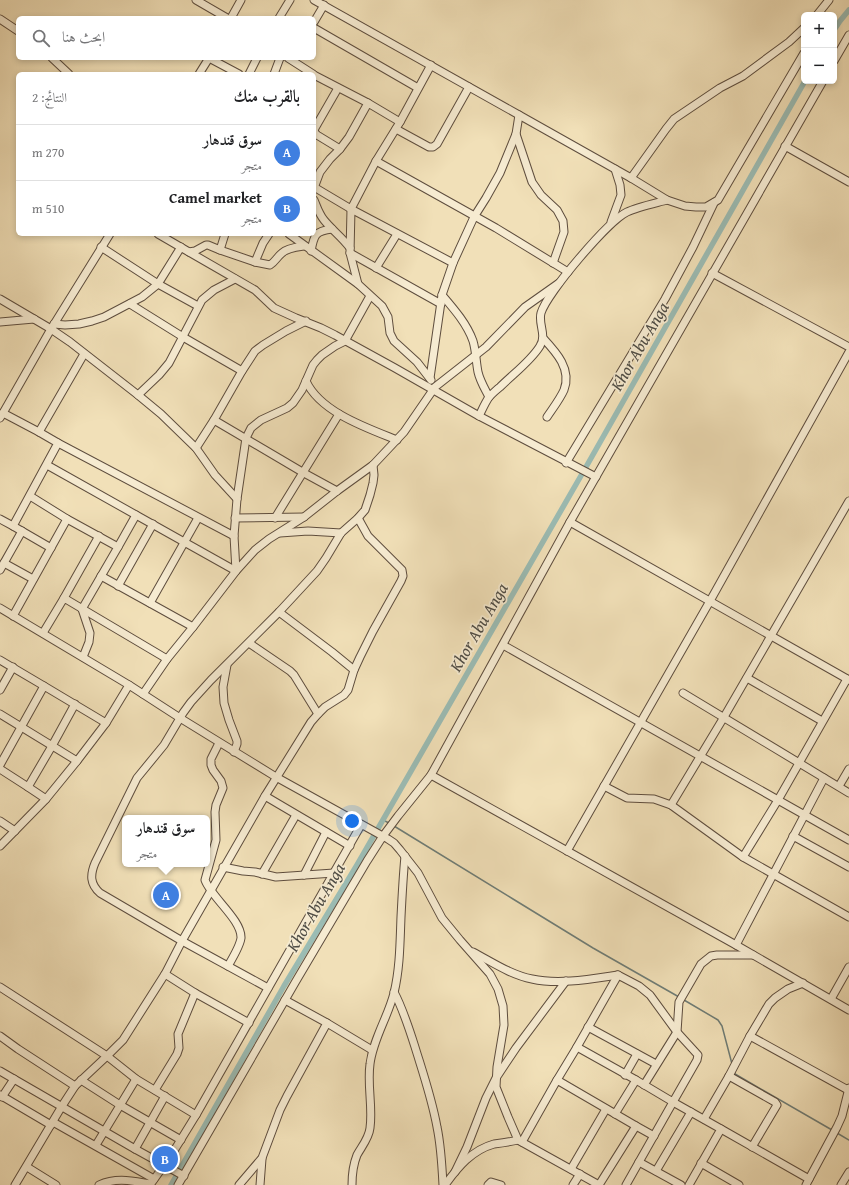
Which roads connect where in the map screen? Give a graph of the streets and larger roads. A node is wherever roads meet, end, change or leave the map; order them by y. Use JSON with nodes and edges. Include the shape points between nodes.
{"nodes":[{"id":1,"x":196,"y":0,"type":"edge"},
{"id":2,"x":241,"y":0,"type":"edge"},
{"id":3,"x":290,"y":0,"type":"edge"},
{"id":4,"x":314,"y":0,"type":"edge"},
{"id":5,"x":829,"y":0,"type":"edge"},
{"id":6,"x":324,"y":5,"type":"junction"},
{"id":7,"x":819,"y":12,"type":"edge"},
{"id":8,"x":224,"y":16,"type":"edge"},
{"id":9,"x":232,"y":16,"type":"edge"},
{"id":10,"x":280,"y":16,"type":"edge"},
{"id":11,"x":0,"y":19,"type":"edge"},
{"id":12,"x":316,"y":19,"type":"edge"},
{"id":13,"x":316,"y":29,"type":"edge"},
{"id":14,"x":16,"y":30,"type":"edge"},
{"id":15,"x":801,"y":31,"type":"edge"},
{"id":16,"x":849,"y":35,"type":"edge"},
{"id":17,"x":837,"y":56,"type":"edge"},
{"id":18,"x":801,"y":58,"type":"edge"},
{"id":19,"x":54,"y":60,"type":"edge"},
{"id":20,"x":208,"y":60,"type":"edge"},
{"id":21,"x":213,"y":60,"type":"edge"},
{"id":22,"x":256,"y":60,"type":"edge"},
{"id":23,"x":279,"y":60,"type":"edge"},
{"id":24,"x":292,"y":60,"type":"edge"},
{"id":25,"x":431,"y":65,"type":"junction"},
{"id":26,"x":67,"y":72,"type":"edge"},
{"id":27,"x":200,"y":72,"type":"edge"},
{"id":28,"x":235,"y":72,"type":"edge"},
{"id":29,"x":250,"y":72,"type":"edge"},
{"id":30,"x":275,"y":72,"type":"edge"},
{"id":31,"x":310,"y":72,"type":"edge"},
{"id":32,"x":316,"y":76,"type":"edge"},
{"id":33,"x":821,"y":84,"type":"edge"},
{"id":34,"x":469,"y":87,"type":"junction"},
{"id":35,"x":338,"y":88,"type":"junction"},
{"id":36,"x":418,"y":88,"type":"junction"},
{"id":37,"x":368,"y":103,"type":"junction"},
{"id":38,"x":519,"y":115,"type":"junction"},
{"id":39,"x":316,"y":126,"type":"edge"},
{"id":40,"x":398,"y":126,"type":"junction"},
{"id":41,"x":316,"y":134,"type":"edge"},
{"id":42,"x":516,"y":134,"type":"junction"},
{"id":43,"x":785,"y":146,"type":"junction"},
{"id":44,"x":340,"y":149,"type":"junction"},
{"id":45,"x":376,"y":161,"type":"junction"},
{"id":46,"x":615,"y":169,"type":"junction"},
{"id":47,"x":631,"y":178,"type":"junction"},
{"id":48,"x":316,"y":182,"type":"edge"},
{"id":49,"x":849,"y":182,"type":"edge"},
{"id":50,"x":316,"y":188,"type":"edge"},
{"id":51,"x":668,"y":200,"type":"junction"},
{"id":52,"x":714,"y":203,"type":"junction"},
{"id":53,"x":316,"y":206,"type":"edge"},
{"id":54,"x":351,"y":209,"type":"junction"},
{"id":55,"x":474,"y":217,"type":"junction"},
{"id":56,"x":610,"y":224,"type":"junction"},
{"id":57,"x":332,"y":229,"type":"junction"},
{"id":58,"x":397,"y":234,"type":"junction"},
{"id":59,"x":316,"y":235,"type":"edge"},
{"id":60,"x":109,"y":236,"type":"edge"},
{"id":61,"x":162,"y":236,"type":"edge"},
{"id":62,"x":224,"y":236,"type":"edge"},
{"id":63,"x":268,"y":236,"type":"edge"},
{"id":64,"x":292,"y":236,"type":"edge"},
{"id":65,"x":316,"y":236,"type":"edge"},
{"id":66,"x":304,"y":246,"type":"junction"},
{"id":67,"x":101,"y":247,"type":"junction"},
{"id":68,"x":181,"y":247,"type":"junction"},
{"id":69,"x":220,"y":250,"type":"junction"},
{"id":70,"x":350,"y":250,"type":"junction"},
{"id":71,"x":311,"y":251,"type":"junction"},
{"id":72,"x":189,"y":252,"type":"junction"},
{"id":73,"x":255,"y":262,"type":"junction"},
{"id":74,"x":453,"y":263,"type":"junction"},
{"id":75,"x":553,"y":263,"type":"junction"},
{"id":76,"x":376,"y":268,"type":"junction"},
{"id":77,"x":568,"y":272,"type":"junction"},
{"id":78,"x":712,"y":273,"type":"junction"},
{"id":79,"x":236,"y":279,"type":"junction"},
{"id":80,"x":559,"y":283,"type":"junction"},
{"id":81,"x":158,"y":284,"type":"junction"},
{"id":82,"x":358,"y":284,"type":"junction"},
{"id":83,"x":442,"y":295,"type":"junction"},
{"id":84,"x":370,"y":296,"type":"junction"},
{"id":85,"x":0,"y":299,"type":"edge"},
{"id":86,"x":130,"y":304,"type":"junction"},
{"id":87,"x":441,"y":304,"type":"junction"},
{"id":88,"x":198,"y":306,"type":"junction"},
{"id":89,"x":34,"y":319,"type":"junction"},
{"id":90,"x":306,"y":321,"type":"junction"},
{"id":91,"x":0,"y":322,"type":"edge"},
{"id":92,"x":52,"y":326,"type":"junction"},
{"id":93,"x":183,"y":337,"type":"junction"},
{"id":94,"x":543,"y":338,"type":"junction"},
{"id":95,"x":345,"y":341,"type":"junction"},
{"id":96,"x":849,"y":347,"type":"edge"},
{"id":97,"x":849,"y":352,"type":"edge"},
{"id":98,"x":84,"y":354,"type":"junction"},
{"id":99,"x":475,"y":355,"type":"junction"},
{"id":100,"x":242,"y":371,"type":"junction"},
{"id":101,"x":430,"y":378,"type":"junction"},
{"id":102,"x":306,"y":381,"type":"junction"},
{"id":103,"x":434,"y":389,"type":"junction"},
{"id":104,"x":138,"y":395,"type":"junction"},
{"id":105,"x":489,"y":397,"type":"junction"},
{"id":106,"x":340,"y":414,"type":"junction"},
{"id":107,"x":2,"y":415,"type":"edge"},
{"id":108,"x":479,"y":416,"type":"junction"},
{"id":109,"x":547,"y":417,"type":"dead end"},
{"id":110,"x":214,"y":420,"type":"junction"},
{"id":111,"x":39,"y":432,"type":"junction"},
{"id":112,"x":246,"y":438,"type":"junction"},
{"id":113,"x":397,"y":440,"type":"junction"},
{"id":114,"x":58,"y":443,"type":"junction"},
{"id":115,"x":196,"y":448,"type":"junction"},
{"id":116,"x":566,"y":463,"type":"junction"},
{"id":117,"x":47,"y":465,"type":"junction"},
{"id":118,"x":373,"y":465,"type":"junction"},
{"id":119,"x":304,"y":473,"type":"junction"},
{"id":120,"x":596,"y":477,"type":"junction"},
{"id":121,"x":337,"y":491,"type":"junction"},
{"id":122,"x":30,"y":496,"type":"junction"},
{"id":123,"x":236,"y":499,"type":"junction"},
{"id":124,"x":849,"y":501,"type":"edge"},
{"id":125,"x":136,"y":515,"type":"junction"},
{"id":126,"x":304,"y":517,"type":"junction"},
{"id":127,"x":198,"y":518,"type":"junction"},
{"id":128,"x":235,"y":518,"type":"junction"},
{"id":129,"x":275,"y":518,"type":"junction"},
{"id":130,"x":358,"y":518,"type":"junction"},
{"id":131,"x":0,"y":519,"type":"edge"},
{"id":132,"x":68,"y":519,"type":"junction"},
{"id":133,"x":570,"y":522,"type":"junction"},
{"id":134,"x":153,"y":524,"type":"junction"},
{"id":135,"x":13,"y":526,"type":"junction"},
{"id":136,"x":22,"y":532,"type":"junction"},
{"id":137,"x":341,"y":532,"type":"junction"},
{"id":138,"x":278,"y":534,"type":"junction"},
{"id":139,"x":99,"y":536,"type":"junction"},
{"id":140,"x":234,"y":536,"type":"junction"},
{"id":141,"x":185,"y":542,"type":"junction"},
{"id":142,"x":118,"y":547,"type":"junction"},
{"id":143,"x":51,"y":548,"type":"junction"},
{"id":144,"x":4,"y":563,"type":"junction"},
{"id":145,"x":0,"y":570,"type":"edge"},
{"id":146,"x":236,"y":571,"type":"junction"},
{"id":147,"x":101,"y":576,"type":"junction"},
{"id":148,"x":33,"y":580,"type":"junction"},
{"id":149,"x":118,"y":586,"type":"junction"},
{"id":150,"x":64,"y":598,"type":"junction"},
{"id":151,"x":710,"y":601,"type":"junction"},
{"id":152,"x":150,"y":603,"type":"junction"},
{"id":153,"x":0,"y":608,"type":"edge"},
{"id":154,"x":82,"y":609,"type":"junction"},
{"id":155,"x":279,"y":612,"type":"junction"},
{"id":156,"x":13,"y":616,"type":"junction"},
{"id":157,"x":193,"y":627,"type":"junction"},
{"id":158,"x":43,"y":633,"type":"junction"},
{"id":159,"x":772,"y":636,"type":"junction"},
{"id":160,"x":249,"y":643,"type":"junction"},
{"id":161,"x":502,"y":645,"type":"junction"},
{"id":162,"x":83,"y":657,"type":"junction"},
{"id":163,"x":167,"y":659,"type":"junction"},
{"id":164,"x":0,"y":660,"type":"edge"},
{"id":165,"x":227,"y":665,"type":"junction"},
{"id":166,"x":13,"y":668,"type":"junction"},
{"id":167,"x":354,"y":670,"type":"junction"},
{"id":168,"x":747,"y":678,"type":"junction"},
{"id":169,"x":848,"y":680,"type":"edge"},
{"id":170,"x":129,"y":685,"type":"junction"},
{"id":171,"x":44,"y":686,"type":"junction"},
{"id":172,"x":0,"y":690,"type":"edge"},
{"id":173,"x":683,"y":693,"type":"dead end"},
{"id":174,"x":143,"y":694,"type":"junction"},
{"id":175,"x":76,"y":704,"type":"junction"},
{"id":176,"x":0,"y":714,"type":"edge"},
{"id":177,"x":318,"y":714,"type":"junction"},
{"id":178,"x":724,"y":717,"type":"junction"},
{"id":179,"x":180,"y":718,"type":"junction"},
{"id":180,"x":822,"y":721,"type":"junction"},
{"id":181,"x":106,"y":723,"type":"junction"},
{"id":182,"x":640,"y":723,"type":"junction"},
{"id":183,"x":22,"y":727,"type":"junction"},
{"id":184,"x":219,"y":743,"type":"junction"},
{"id":185,"x":52,"y":746,"type":"junction"},
{"id":186,"x":234,"y":752,"type":"junction"},
{"id":187,"x":701,"y":757,"type":"junction"},
{"id":188,"x":77,"y":761,"type":"junction"},
{"id":189,"x":798,"y":763,"type":"junction"},
{"id":190,"x":0,"y":765,"type":"edge"},
{"id":191,"x":0,"y":769,"type":"edge"},
{"id":192,"x":849,"y":769,"type":"edge"},
{"id":193,"x":431,"y":775,"type":"junction"},
{"id":194,"x":276,"y":777,"type":"junction"},
{"id":195,"x":824,"y":778,"type":"junction"},
{"id":196,"x":604,"y":786,"type":"junction"},
{"id":197,"x":839,"y":786,"type":"junction"},
{"id":198,"x":28,"y":787,"type":"junction"},
{"id":199,"x":849,"y":793,"type":"edge"},
{"id":200,"x":265,"y":796,"type":"junction"},
{"id":201,"x":46,"y":798,"type":"junction"},
{"id":202,"x":778,"y":800,"type":"junction"},
{"id":203,"x":671,"y":805,"type":"junction"},
{"id":204,"x":805,"y":814,"type":"junction"},
{"id":205,"x":296,"y":815,"type":"junction"},
{"id":206,"x":0,"y":822,"type":"edge"},
{"id":207,"x":362,"y":825,"type":"junction"},
{"id":208,"x":15,"y":831,"type":"junction"},
{"id":209,"x":326,"y":832,"type":"junction"},
{"id":210,"x":381,"y":835,"type":"junction"},
{"id":211,"x":793,"y":836,"type":"junction"},
{"id":212,"x":849,"y":840,"type":"edge"},
{"id":213,"x":0,"y":846,"type":"edge"},
{"id":214,"x":350,"y":846,"type":"junction"},
{"id":215,"x":567,"y":851,"type":"junction"},
{"id":216,"x":405,"y":856,"type":"junction"},
{"id":217,"x":744,"y":857,"type":"junction"},
{"id":218,"x":210,"y":862,"type":"edge"},
{"id":219,"x":209,"y":867,"type":"edge"},
{"id":220,"x":223,"y":867,"type":"junction"},
{"id":221,"x":849,"y":867,"type":"edge"},
{"id":222,"x":334,"y":872,"type":"junction"},
{"id":223,"x":262,"y":874,"type":"junction"},
{"id":224,"x":774,"y":874,"type":"junction"},
{"id":225,"x":304,"y":875,"type":"junction"},
{"id":226,"x":210,"y":890,"type":"junction"},
{"id":227,"x":849,"y":917,"type":"edge"},
{"id":228,"x":182,"y":941,"type":"junction"},
{"id":229,"x":736,"y":945,"type":"junction"},
{"id":230,"x":468,"y":949,"type":"junction"},
{"id":231,"x":753,"y":955,"type":"junction"},
{"id":232,"x":228,"y":966,"type":"junction"},
{"id":233,"x":849,"y":967,"type":"edge"},
{"id":234,"x":164,"y":974,"type":"junction"},
{"id":235,"x":618,"y":975,"type":"junction"},
{"id":236,"x":566,"y":981,"type":"junction"},
{"id":237,"x":803,"y":983,"type":"junction"},
{"id":238,"x":0,"y":987,"type":"edge"},
{"id":239,"x":268,"y":988,"type":"junction"},
{"id":240,"x":394,"y":992,"type":"junction"},
{"id":241,"x":196,"y":993,"type":"junction"},
{"id":242,"x":831,"y":999,"type":"junction"},
{"id":243,"x":285,"y":1000,"type":"junction"},
{"id":244,"x":849,"y":1010,"type":"edge"},
{"id":245,"x":249,"y":1023,"type":"junction"},
{"id":246,"x":327,"y":1023,"type":"junction"},
{"id":247,"x":588,"y":1027,"type":"junction"},
{"id":248,"x":677,"y":1032,"type":"junction"},
{"id":249,"x":0,"y":1036,"type":"edge"},
{"id":250,"x":750,"y":1036,"type":"junction"},
{"id":251,"x":577,"y":1047,"type":"junction"},
{"id":252,"x":372,"y":1050,"type":"junction"},
{"id":253,"x":637,"y":1054,"type":"junction"},
{"id":254,"x":107,"y":1056,"type":"junction"},
{"id":255,"x":656,"y":1064,"type":"junction"},
{"id":256,"x":0,"y":1071,"type":"edge"},
{"id":257,"x":626,"y":1074,"type":"junction"},
{"id":258,"x":729,"y":1076,"type":"junction"},
{"id":259,"x":496,"y":1078,"type":"junction"},
{"id":260,"x":14,"y":1079,"type":"junction"},
{"id":261,"x":136,"y":1079,"type":"junction"},
{"id":262,"x":81,"y":1080,"type":"junction"},
{"id":263,"x":558,"y":1080,"type":"junction"},
{"id":264,"x":636,"y":1080,"type":"junction"},
{"id":265,"x":644,"y":1085,"type":"junction"},
{"id":266,"x":75,"y":1086,"type":"junction"},
{"id":267,"x":849,"y":1089,"type":"edge"},
{"id":268,"x":155,"y":1090,"type":"junction"},
{"id":269,"x":1,"y":1096,"type":"edge"},
{"id":270,"x":165,"y":1096,"type":"junction"},
{"id":271,"x":674,"y":1102,"type":"junction"},
{"id":272,"x":120,"y":1105,"type":"junction"},
{"id":273,"x":62,"y":1106,"type":"junction"},
{"id":274,"x":606,"y":1108,"type":"junction"},
{"id":275,"x":691,"y":1112,"type":"junction"},
{"id":276,"x":615,"y":1114,"type":"junction"},
{"id":277,"x":196,"y":1115,"type":"junction"},
{"id":278,"x":842,"y":1116,"type":"junction"},
{"id":279,"x":704,"y":1119,"type":"junction"},
{"id":280,"x":849,"y":1121,"type":"edge"},
{"id":281,"x":150,"y":1122,"type":"junction"},
{"id":282,"x":52,"y":1124,"type":"junction"},
{"id":283,"x":636,"y":1126,"type":"junction"},
{"id":284,"x":721,"y":1129,"type":"junction"},
{"id":285,"x":104,"y":1131,"type":"junction"},
{"id":286,"x":654,"y":1136,"type":"junction"},
{"id":287,"x":181,"y":1140,"type":"junction"},
{"id":288,"x":520,"y":1141,"type":"junction"},
{"id":289,"x":96,"y":1145,"type":"junction"},
{"id":290,"x":752,"y":1147,"type":"junction"},
{"id":291,"x":135,"y":1149,"type":"junction"},
{"id":292,"x":262,"y":1158,"type":"junction"},
{"id":293,"x":639,"y":1162,"type":"junction"},
{"id":294,"x":701,"y":1163,"type":"junction"},
{"id":295,"x":165,"y":1166,"type":"junction"},
{"id":296,"x":27,"y":1167,"type":"junction"},
{"id":297,"x":571,"y":1169,"type":"junction"},
{"id":298,"x":656,"y":1171,"type":"junction"},
{"id":299,"x":455,"y":1172,"type":"junction"},
{"id":300,"x":849,"y":1172,"type":"edge"},
{"id":301,"x":580,"y":1174,"type":"junction"},
{"id":302,"x":184,"y":1176,"type":"junction"},
{"id":303,"x":808,"y":1182,"type":"edge"},
{"id":304,"x":152,"y":1183,"type":"edge"},
{"id":305,"x":105,"y":1184,"type":"edge"},
{"id":306,"x":16,"y":1185,"type":"edge"},
{"id":307,"x":56,"y":1185,"type":"edge"},
{"id":308,"x":178,"y":1185,"type":"edge"},
{"id":309,"x":239,"y":1185,"type":"edge"},
{"id":310,"x":260,"y":1185,"type":"edge"},
{"id":311,"x":352,"y":1185,"type":"edge"},
{"id":312,"x":444,"y":1185,"type":"edge"},
{"id":313,"x":488,"y":1185,"type":"edge"},
{"id":314,"x":501,"y":1185,"type":"edge"},
{"id":315,"x":573,"y":1185,"type":"edge"},
{"id":316,"x":599,"y":1185,"type":"edge"},
{"id":317,"x":626,"y":1185,"type":"edge"},
{"id":318,"x":681,"y":1185,"type":"edge"},
{"id":319,"x":689,"y":1185,"type":"edge"},
{"id":320,"x":737,"y":1185,"type":"edge"},
{"id":321,"x":842,"y":1185,"type":"edge"}],
"edges":[{"from":1,"to":8,"type":"street"},
{"from":2,"to":9,"type":"street"},
{"from":3,"to":10,"type":"street"},
{"from":4,"to":6,"type":"street"},
{"from":5,"to":7,"type":"street"},
{"from":6,"to":12,"type":"street"},
{"from":6,"to":25,"type":"street"},
{"from":11,"to":14,"type":"street"},
{"from":13,"to":36,"type":"street"},
{"from":15,"to":47,"type":"street","via":[[743,76],[714,91],[674,119]]},
{"from":16,"to":17,"type":"street"},
{"from":18,"to":52,"type":"street"},
{"from":19,"to":26,"type":"street"},
{"from":20,"to":27,"type":"street"},
{"from":21,"to":28,"type":"street"},
{"from":22,"to":29,"type":"street"},
{"from":23,"to":30,"type":"street"},
{"from":24,"to":31,"type":"street"},
{"from":25,"to":34,"type":"street"},
{"from":25,"to":36,"type":"street"},
{"from":32,"to":35,"type":"street"},
{"from":33,"to":43,"type":"street"},
{"from":34,"to":38,"type":"street"},
{"from":34,"to":40,"type":"street","via":[[433,147],[429,147]]},
{"from":35,"to":37,"type":"street"},
{"from":35,"to":39,"type":"street"},
{"from":36,"to":40,"type":"street"},
{"from":37,"to":40,"type":"street"},
{"from":37,"to":44,"type":"street"},
{"from":38,"to":42,"type":"street"},
{"from":38,"to":46,"type":"street"},
{"from":40,"to":45,"type":"street"},
{"from":41,"to":44,"type":"street"},
{"from":42,"to":55,"type":"street","via":[[500,173]]},
{"from":42,"to":75,"type":"street","via":[[532,182],[557,210],[563,222],[564,232]]},
{"from":43,"to":49,"type":"street"},
{"from":43,"to":78,"type":"street"},
{"from":44,"to":48,"type":"street","via":[[320,172]]},
{"from":45,"to":54,"type":"street"},
{"from":45,"to":55,"type":"street"},
{"from":46,"to":47,"type":"street"},
{"from":46,"to":56,"type":"street","via":[[621,195]]},
{"from":47,"to":51,"type":"street"},
{"from":50,"to":54,"type":"street"},
{"from":51,"to":52,"type":"street","via":[[696,207],[706,207]]},
{"from":51,"to":56,"type":"street","via":[[627,212]]},
{"from":52,"to":116,"type":"street","via":[[666,299]]},
{"from":53,"to":57,"type":"street"},
{"from":54,"to":58,"type":"street"},
{"from":54,"to":70,"type":"street"},
{"from":55,"to":74,"type":"street"},
{"from":55,"to":75,"type":"street"},
{"from":56,"to":77,"type":"street"},
{"from":57,"to":59,"type":"street","via":[[322,230]]},
{"from":57,"to":70,"type":"street"},
{"from":58,"to":74,"type":"street"},
{"from":58,"to":76,"type":"street"},
{"from":60,"to":67,"type":"street"},
{"from":61,"to":68,"type":"street"},
{"from":62,"to":69,"type":"street"},
{"from":63,"to":73,"type":"street"},
{"from":64,"to":66,"type":"street"},
{"from":65,"to":71,"type":"street"},
{"from":66,"to":71,"type":"street"},
{"from":66,"to":73,"type":"street","via":[[282,252],[270,265]]},
{"from":67,"to":81,"type":"street"},
{"from":67,"to":92,"type":"street"},
{"from":68,"to":72,"type":"street"},
{"from":68,"to":81,"type":"street"},
{"from":69,"to":72,"type":"street","via":[[206,245]]},
{"from":69,"to":73,"type":"street"},
{"from":70,"to":76,"type":"street"},
{"from":70,"to":82,"type":"street"},
{"from":71,"to":82,"type":"street"},
{"from":72,"to":79,"type":"street"},
{"from":74,"to":83,"type":"street"},
{"from":75,"to":77,"type":"street"},
{"from":76,"to":87,"type":"street"},
{"from":77,"to":80,"type":"street"},
{"from":78,"to":96,"type":"street"},
{"from":78,"to":120,"type":"street"},
{"from":79,"to":88,"type":"street","via":[[207,296]]},
{"from":79,"to":90,"type":"street","via":[[255,290],[274,308]]},
{"from":80,"to":94,"type":"street","via":[[541,313]]},
{"from":80,"to":99,"type":"street","via":[[525,307]]},
{"from":81,"to":86,"type":"street"},
{"from":81,"to":88,"type":"street"},
{"from":82,"to":84,"type":"street"},
{"from":83,"to":87,"type":"street"},
{"from":83,"to":99,"type":"street","via":[[462,321],[473,342]]},
{"from":84,"to":95,"type":"street"},
{"from":84,"to":101,"type":"street","via":[[386,312],[394,341]]},
{"from":85,"to":89,"type":"street"},
{"from":86,"to":92,"type":"street","via":[[104,317],[80,324]]},
{"from":86,"to":93,"type":"street"},
{"from":87,"to":101,"type":"street"},
{"from":88,"to":93,"type":"street"},
{"from":89,"to":91,"type":"street"},
{"from":89,"to":92,"type":"street"},
{"from":90,"to":95,"type":"street"},
{"from":90,"to":100,"type":"street","via":[[255,351]]},
{"from":92,"to":98,"type":"street"},
{"from":92,"to":107,"type":"street"},
{"from":93,"to":100,"type":"street"},
{"from":93,"to":104,"type":"street","via":[[165,368]]},
{"from":94,"to":105,"type":"street","via":[[536,351]]},
{"from":94,"to":109,"type":"street","via":[[565,368],[566,379],[564,390]]},
{"from":95,"to":102,"type":"street","via":[[322,355],[313,365]]},
{"from":95,"to":103,"type":"street"},
{"from":97,"to":151,"type":"street"},
{"from":98,"to":104,"type":"street"},
{"from":98,"to":111,"type":"street"},
{"from":99,"to":103,"type":"street"},
{"from":99,"to":105,"type":"street","via":[[478,372]]},
{"from":100,"to":110,"type":"street"},
{"from":101,"to":103,"type":"street"},
{"from":102,"to":106,"type":"street","via":[[316,395]]},
{"from":102,"to":112,"type":"street","via":[[293,403],[261,420],[251,428]]},
{"from":103,"to":108,"type":"street"},
{"from":103,"to":113,"type":"street"},
{"from":104,"to":115,"type":"street"},
{"from":105,"to":108,"type":"street"},
{"from":106,"to":113,"type":"street"},
{"from":106,"to":119,"type":"street"},
{"from":107,"to":111,"type":"street"},
{"from":108,"to":116,"type":"street"},
{"from":110,"to":112,"type":"street"},
{"from":110,"to":115,"type":"street"},
{"from":111,"to":114,"type":"street"},
{"from":112,"to":119,"type":"street"},
{"from":112,"to":123,"type":"street"},
{"from":113,"to":118,"type":"street"},
{"from":114,"to":117,"type":"street"},
{"from":114,"to":127,"type":"street"},
{"from":115,"to":123,"type":"street"},
{"from":116,"to":120,"type":"street"},
{"from":117,"to":122,"type":"street"},
{"from":117,"to":125,"type":"street"},
{"from":118,"to":121,"type":"street"},
{"from":118,"to":130,"type":"street","via":[[370,495],[365,510]]},
{"from":119,"to":121,"type":"street"},
{"from":119,"to":129,"type":"street"},
{"from":120,"to":133,"type":"street"},
{"from":121,"to":126,"type":"street"},
{"from":122,"to":132,"type":"street"},
{"from":122,"to":135,"type":"street"},
{"from":123,"to":128,"type":"street"},
{"from":124,"to":159,"type":"street"},
{"from":125,"to":134,"type":"street"},
{"from":125,"to":142,"type":"street"},
{"from":126,"to":129,"type":"street"},
{"from":126,"to":138,"type":"street"},
{"from":127,"to":140,"type":"street"},
{"from":127,"to":141,"type":"street"},
{"from":128,"to":129,"type":"street"},
{"from":128,"to":140,"type":"street"},
{"from":130,"to":137,"type":"street"},
{"from":130,"to":167,"type":"street","via":[[368,536],[403,573]]},
{"from":131,"to":135,"type":"street"},
{"from":132,"to":139,"type":"street"},
{"from":132,"to":143,"type":"street"},
{"from":133,"to":151,"type":"street"},
{"from":133,"to":161,"type":"street"},
{"from":134,"to":141,"type":"street"},
{"from":134,"to":149,"type":"street"},
{"from":135,"to":136,"type":"street"},
{"from":136,"to":143,"type":"street"},
{"from":136,"to":144,"type":"street"},
{"from":137,"to":138,"type":"street","via":[[308,531]]},
{"from":137,"to":155,"type":"street","via":[[317,571]]},
{"from":138,"to":146,"type":"street","via":[[255,550]]},
{"from":139,"to":142,"type":"street"},
{"from":139,"to":150,"type":"street"},
{"from":140,"to":146,"type":"street"},
{"from":141,"to":146,"type":"street"},
{"from":141,"to":152,"type":"street"},
{"from":142,"to":147,"type":"street"},
{"from":143,"to":148,"type":"street"},
{"from":144,"to":145,"type":"street"},
{"from":144,"to":148,"type":"street"},
{"from":146,"to":157,"type":"street"},
{"from":147,"to":149,"type":"street"},
{"from":147,"to":154,"type":"street"},
{"from":148,"to":156,"type":"street"},
{"from":149,"to":152,"type":"street"},
{"from":150,"to":154,"type":"street"},
{"from":150,"to":158,"type":"street"},
{"from":151,"to":159,"type":"street"},
{"from":151,"to":182,"type":"street"},
{"from":152,"to":157,"type":"street"},
{"from":153,"to":156,"type":"street"},
{"from":154,"to":162,"type":"street","via":[[90,638]]},
{"from":154,"to":163,"type":"street"},
{"from":155,"to":160,"type":"street"},
{"from":155,"to":167,"type":"street"},
{"from":156,"to":158,"type":"street"},
{"from":157,"to":163,"type":"street"},
{"from":158,"to":162,"type":"street"},
{"from":159,"to":168,"type":"street"},
{"from":159,"to":169,"type":"street"},
{"from":160,"to":165,"type":"street"},
{"from":160,"to":177,"type":"street","via":[[294,675]]},
{"from":161,"to":182,"type":"street"},
{"from":161,"to":193,"type":"street"},
{"from":162,"to":170,"type":"street"},
{"from":163,"to":174,"type":"street"},
{"from":164,"to":166,"type":"street"},
{"from":165,"to":179,"type":"street","via":[[191,702]]},
{"from":165,"to":186,"type":"street","via":[[223,696],[237,741]]},
{"from":166,"to":171,"type":"street"},
{"from":166,"to":172,"type":"street"},
{"from":167,"to":177,"type":"street","via":[[344,695]]},
{"from":168,"to":178,"type":"street"},
{"from":168,"to":180,"type":"street"},
{"from":169,"to":180,"type":"street"},
{"from":170,"to":174,"type":"street"},
{"from":170,"to":181,"type":"street"},
{"from":171,"to":175,"type":"street"},
{"from":171,"to":183,"type":"street"},
{"from":173,"to":178,"type":"street"},
{"from":174,"to":179,"type":"street"},
{"from":175,"to":181,"type":"street"},
{"from":175,"to":185,"type":"street"},
{"from":176,"to":183,"type":"street"},
{"from":177,"to":194,"type":"street"},
{"from":178,"to":187,"type":"street"},
{"from":178,"to":189,"type":"street"},
{"from":179,"to":184,"type":"street"},
{"from":179,"to":228,"type":"street","via":[[164,745],[137,778],[95,863],[92,883],[100,893]]},
{"from":180,"to":189,"type":"street"},
{"from":181,"to":188,"type":"street"},
{"from":182,"to":187,"type":"street"},
{"from":182,"to":196,"type":"street"},
{"from":183,"to":185,"type":"street"},
{"from":183,"to":190,"type":"street"},
{"from":184,"to":186,"type":"street"},
{"from":184,"to":218,"type":"street","via":[[211,759],[211,765],[223,788],[216,805],[216,840]]},
{"from":185,"to":188,"type":"street"},
{"from":185,"to":198,"type":"street"},
{"from":186,"to":194,"type":"street"},
{"from":187,"to":202,"type":"street"},
{"from":187,"to":203,"type":"street"},
{"from":188,"to":201,"type":"street"},
{"from":189,"to":195,"type":"street"},
{"from":189,"to":202,"type":"street"},
{"from":191,"to":198,"type":"street"},
{"from":192,"to":197,"type":"street"},
{"from":193,"to":210,"type":"street"},
{"from":193,"to":215,"type":"street"},
{"from":194,"to":200,"type":"street"},
{"from":194,"to":207,"type":"street"},
{"from":195,"to":197,"type":"street"},
{"from":195,"to":204,"type":"street"},
{"from":196,"to":203,"type":"street","via":[[630,799],[654,799]]},
{"from":196,"to":215,"type":"street"},
{"from":197,"to":199,"type":"street"},
{"from":198,"to":201,"type":"street"},
{"from":200,"to":205,"type":"street"},
{"from":200,"to":220,"type":"street"},
{"from":201,"to":208,"type":"street"},
{"from":202,"to":204,"type":"street"},
{"from":202,"to":217,"type":"street"},
{"from":203,"to":217,"type":"street"},
{"from":204,"to":211,"type":"street"},
{"from":204,"to":212,"type":"street"},
{"from":205,"to":209,"type":"street"},
{"from":205,"to":223,"type":"street"},
{"from":206,"to":208,"type":"street"},
{"from":207,"to":210,"type":"street"},
{"from":207,"to":214,"type":"street"},
{"from":208,"to":213,"type":"street"},
{"from":209,"to":214,"type":"street"},
{"from":209,"to":225,"type":"street"},
{"from":210,"to":216,"type":"street","via":[[394,843]]},
{"from":210,"to":243,"type":"street"},
{"from":211,"to":221,"type":"street"},
{"from":211,"to":224,"type":"street"},
{"from":214,"to":222,"type":"street"},
{"from":215,"to":229,"type":"street"},
{"from":216,"to":230,"type":"street","via":[[418,873],[442,918]]},
{"from":216,"to":240,"type":"street","via":[[400,948]]},
{"from":217,"to":224,"type":"street"},
{"from":219,"to":226,"type":"street","via":[[205,880]]},
{"from":220,"to":223,"type":"street"},
{"from":220,"to":226,"type":"street"},
{"from":222,"to":225,"type":"street"},
{"from":222,"to":239,"type":"street"},
{"from":223,"to":225,"type":"street","via":[[276,877]]},
{"from":224,"to":227,"type":"street"},
{"from":224,"to":229,"type":"street"},
{"from":226,"to":228,"type":"street"},
{"from":226,"to":232,"type":"street","via":[[224,905],[240,933],[241,939]]},
{"from":228,"to":232,"type":"street"},
{"from":228,"to":234,"type":"street"},
{"from":229,"to":231,"type":"street"},
{"from":230,"to":236,"type":"street","via":[[520,975],[533,979]]},
{"from":230,"to":259,"type":"street","via":[[490,974],[501,998],[504,1025]]},
{"from":231,"to":237,"type":"street"},
{"from":231,"to":248,"type":"street","via":[[717,955],[706,959],[679,1002]]},
{"from":232,"to":239,"type":"street"},
{"from":233,"to":242,"type":"street"},
{"from":234,"to":241,"type":"street"},
{"from":234,"to":254,"type":"street","via":[[123,1040]]},
{"from":235,"to":236,"type":"street"},
{"from":235,"to":247,"type":"street"},
{"from":235,"to":248,"type":"street","via":[[650,995]]},
{"from":236,"to":259,"type":"street"},
{"from":237,"to":242,"type":"street"},
{"from":237,"to":250,"type":"street","via":[[775,998]]},
{"from":238,"to":254,"type":"street"},
{"from":239,"to":245,"type":"street"},
{"from":240,"to":252,"type":"street"},
{"from":240,"to":312,"type":"street","via":[[426,1082],[439,1138]]},
{"from":241,"to":245,"type":"street"},
{"from":241,"to":268,"type":"street","via":[[178,1034],[177,1054]]},
{"from":242,"to":244,"type":"street"},
{"from":243,"to":246,"type":"street"},
{"from":243,"to":302,"type":"street"},
{"from":245,"to":277,"type":"street"},
{"from":246,"to":252,"type":"street"},
{"from":246,"to":292,"type":"street","via":[[280,1110]]},
{"from":247,"to":251,"type":"street"},
{"from":247,"to":253,"type":"street"},
{"from":248,"to":255,"type":"street"},
{"from":248,"to":271,"type":"street","via":[[698,1057]]},
{"from":249,"to":266,"type":"street"},
{"from":250,"to":258,"type":"street"},
{"from":250,"to":267,"type":"street"},
{"from":251,"to":257,"type":"street"},
{"from":251,"to":263,"type":"street"},
{"from":252,"to":311,"type":"street","via":[[369,1081],[370,1130],[353,1168]]},
{"from":253,"to":255,"type":"street"},
{"from":253,"to":257,"type":"street"},
{"from":254,"to":261,"type":"street"},
{"from":254,"to":262,"type":"street"},
{"from":255,"to":265,"type":"street"},
{"from":256,"to":260,"type":"street"},
{"from":257,"to":264,"type":"street"},
{"from":258,"to":279,"type":"street"},
{"from":258,"to":290,"type":"street","via":[[777,1105]]},
{"from":259,"to":288,"type":"street","via":[[496,1087]]},
{"from":259,"to":299,"type":"street"},
{"from":260,"to":269,"type":"street"},
{"from":260,"to":273,"type":"street"},
{"from":261,"to":268,"type":"street"},
{"from":261,"to":272,"type":"street"},
{"from":262,"to":266,"type":"street"},
{"from":262,"to":272,"type":"street"},
{"from":263,"to":274,"type":"street"},
{"from":263,"to":288,"type":"street"},
{"from":264,"to":265,"type":"street"},
{"from":264,"to":276,"type":"street"},
{"from":265,"to":271,"type":"street"},
{"from":266,"to":273,"type":"street"},
{"from":267,"to":278,"type":"street"},
{"from":268,"to":270,"type":"street"},
{"from":269,"to":282,"type":"street"},
{"from":270,"to":277,"type":"street"},
{"from":270,"to":281,"type":"street"},
{"from":271,"to":275,"type":"street"},
{"from":271,"to":286,"type":"street"},
{"from":272,"to":281,"type":"street"},
{"from":272,"to":285,"type":"street"},
{"from":273,"to":282,"type":"street"},
{"from":273,"to":285,"type":"street"},
{"from":274,"to":276,"type":"street"},
{"from":274,"to":297,"type":"street"},
{"from":275,"to":279,"type":"street"},
{"from":275,"to":298,"type":"street"},
{"from":276,"to":283,"type":"street"},
{"from":277,"to":287,"type":"street"},
{"from":278,"to":280,"type":"street"},
{"from":278,"to":303,"type":"street"},
{"from":279,"to":284,"type":"street"},
{"from":281,"to":287,"type":"street"},
{"from":281,"to":291,"type":"street"},
{"from":282,"to":289,"type":"street"},
{"from":282,"to":296,"type":"street"},
{"from":283,"to":286,"type":"street"},
{"from":283,"to":316,"type":"street"},
{"from":284,"to":290,"type":"street"},
{"from":284,"to":294,"type":"street"},
{"from":285,"to":289,"type":"street"},
{"from":285,"to":291,"type":"street"},
{"from":286,"to":293,"type":"street"},
{"from":287,"to":295,"type":"street"},
{"from":288,"to":297,"type":"street"},
{"from":288,"to":299,"type":"street","via":[[483,1148],[473,1153]]},
{"from":289,"to":304,"type":"street"},
{"from":290,"to":303,"type":"street"},
{"from":291,"to":295,"type":"street"},
{"from":292,"to":309,"type":"street"},
{"from":292,"to":310,"type":"street"},
{"from":293,"to":298,"type":"street"},
{"from":293,"to":317,"type":"street"},
{"from":294,"to":319,"type":"street"},
{"from":294,"to":320,"type":"street"},
{"from":295,"to":302,"type":"street"},
{"from":295,"to":304,"type":"street"},
{"from":296,"to":306,"type":"street"},
{"from":296,"to":307,"type":"street"},
{"from":297,"to":301,"type":"street"},
{"from":298,"to":318,"type":"street"},
{"from":299,"to":312,"type":"street"},
{"from":300,"to":321,"type":"street"},
{"from":301,"to":315,"type":"street"},
{"from":301,"to":316,"type":"street"},
{"from":302,"to":308,"type":"street"},
{"from":304,"to":305,"type":"street","via":[[118,1180]]},
{"from":313,"to":314,"type":"street","via":[[491,1182]]}]}
